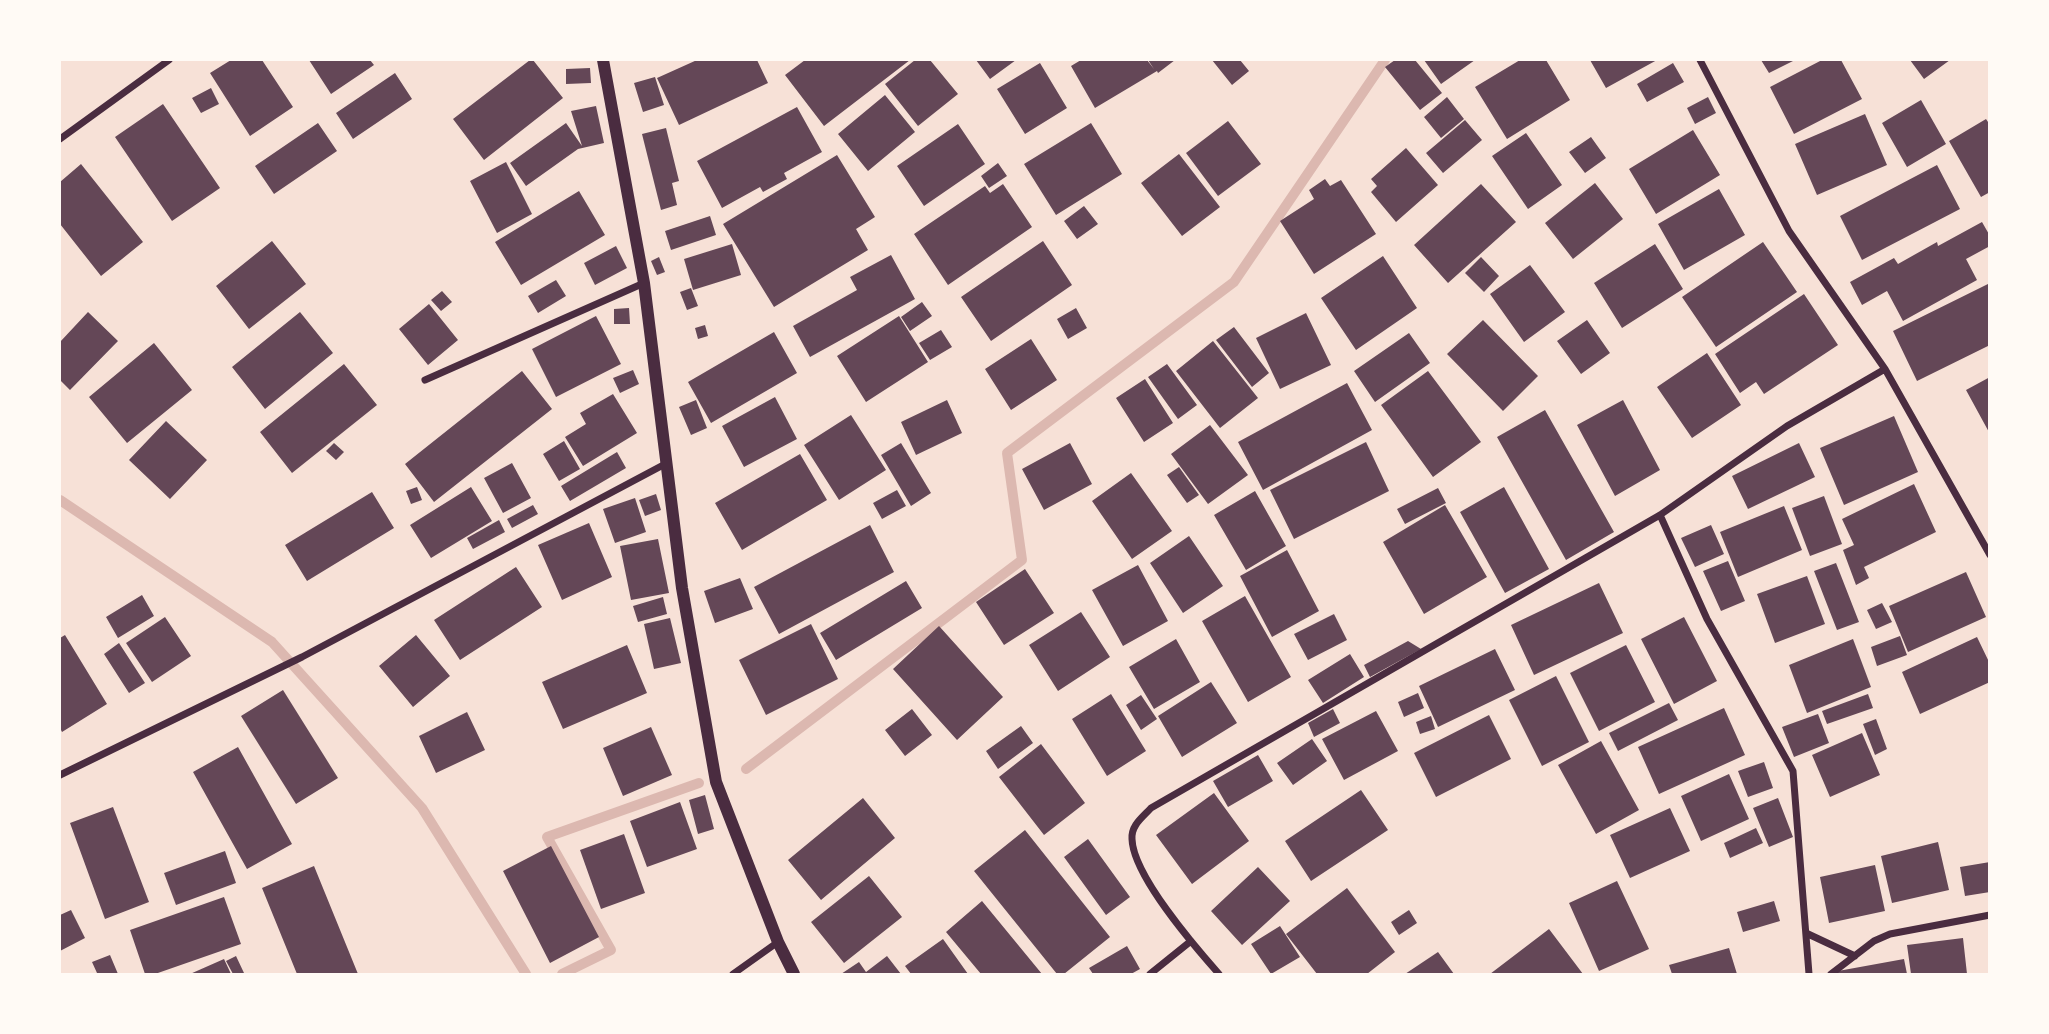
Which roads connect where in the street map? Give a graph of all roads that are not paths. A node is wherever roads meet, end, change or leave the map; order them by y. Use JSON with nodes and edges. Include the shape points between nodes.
{"nodes":[{"id":1,"x":169,"y":60,"type":"edge"},
{"id":2,"x":603,"y":60,"type":"edge"},
{"id":3,"x":1700,"y":60,"type":"edge"},
{"id":4,"x":60,"y":139,"type":"edge"},
{"id":5,"x":644,"y":283,"type":"junction"},
{"id":6,"x":1885,"y":369,"type":"junction"},
{"id":7,"x":425,"y":380,"type":"dead end"},
{"id":8,"x":667,"y":463,"type":"junction"},
{"id":9,"x":1660,"y":516,"type":"junction"},
{"id":10,"x":1990,"y":555,"type":"edge"},
{"id":11,"x":60,"y":775,"type":"edge"},
{"id":12,"x":1990,"y":915,"type":"edge"},
{"id":13,"x":1806,"y":933,"type":"junction"},
{"id":14,"x":778,"y":942,"type":"junction"},
{"id":15,"x":1191,"y":942,"type":"junction"},
{"id":16,"x":1855,"y":956,"type":"junction"},
{"id":17,"x":733,"y":975,"type":"edge"},
{"id":18,"x":794,"y":975,"type":"edge"},
{"id":19,"x":1150,"y":975,"type":"edge"},
{"id":20,"x":1219,"y":975,"type":"edge"},
{"id":21,"x":1809,"y":975,"type":"edge"},
{"id":22,"x":1831,"y":975,"type":"edge"}],
"edges":[{"from":1,"to":4,"type":"street"},
{"from":2,"to":5,"type":"street"},
{"from":3,"to":6,"type":"street","via":[[1789,232]]},
{"from":5,"to":7,"type":"street"},
{"from":5,"to":8,"type":"street"},
{"from":6,"to":9,"type":"street","via":[[1787,426]]},
{"from":6,"to":10,"type":"street"},
{"from":8,"to":11,"type":"street","via":[[302,657]]},
{"from":8,"to":14,"type":"street","via":[[682,588],[716,782]]},
{"from":9,"to":13,"type":"street","via":[[1707,619],[1793,771]]},
{"from":9,"to":15,"type":"street","via":[[1152,808],[1134,826],[1138,862]]},
{"from":12,"to":16,"type":"street","via":[[1890,934]]},
{"from":13,"to":16,"type":"street"},
{"from":13,"to":21,"type":"street"},
{"from":14,"to":17,"type":"street"},
{"from":14,"to":18,"type":"street"},
{"from":15,"to":19,"type":"street"},
{"from":15,"to":20,"type":"street"},
{"from":16,"to":22,"type":"street"}]}
